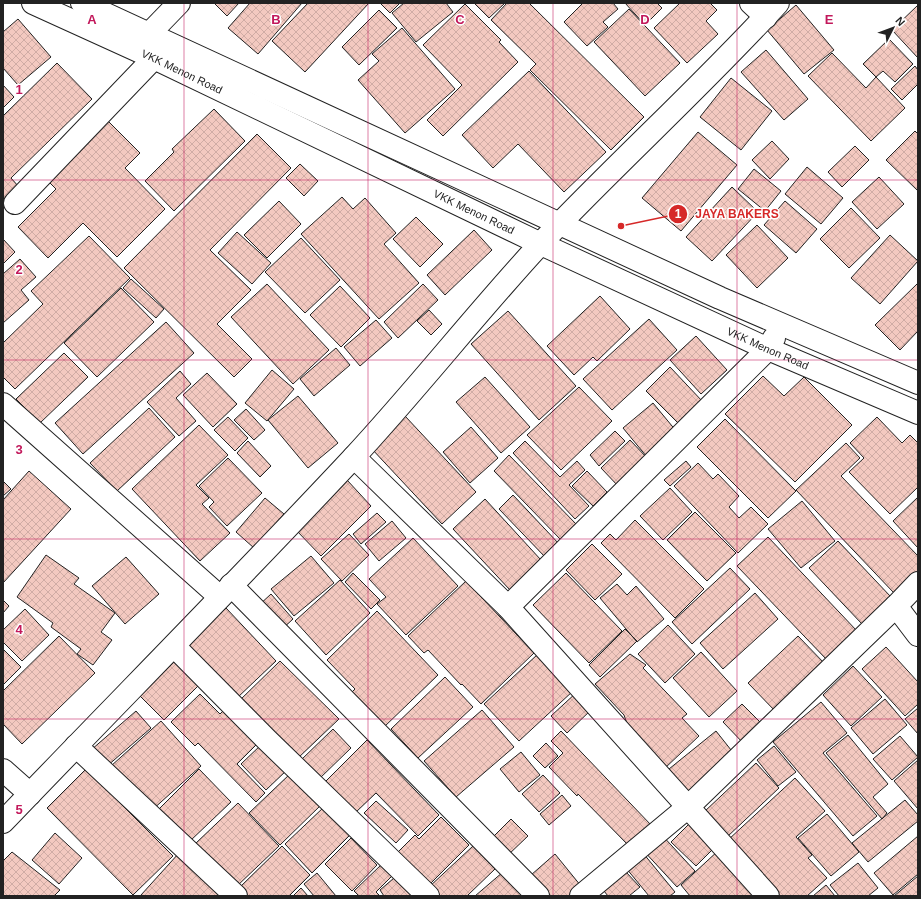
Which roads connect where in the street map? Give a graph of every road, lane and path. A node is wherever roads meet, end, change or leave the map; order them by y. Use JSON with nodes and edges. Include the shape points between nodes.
{"nodes":[{"id":1,"x":34,"y":3,"type":"edge"},
{"id":2,"x":82,"y":3,"type":"edge"},
{"id":3,"x":179,"y":3,"type":"edge"},
{"id":4,"x":765,"y":8,"type":"edge"},
{"id":5,"x":149,"y":34,"type":"junction"},
{"id":6,"x":154,"y":58,"type":"junction"},
{"id":7,"x":15,"y":203,"type":"dead end"},
{"id":8,"x":560,"y":224,"type":"junction"},
{"id":9,"x":541,"y":244,"type":"junction"},
{"id":10,"x":782,"y":326,"type":"junction"},
{"id":11,"x":768,"y":349,"type":"junction"},
{"id":12,"x":916,"y":378,"type":"edge"},
{"id":13,"x":3,"y":404,"type":"edge"},
{"id":14,"x":918,"y":413,"type":"edge"},
{"id":15,"x":354,"y":457,"type":"junction"},
{"id":16,"x":918,"y":583,"type":"edge"},
{"id":17,"x":225,"y":591,"type":"junction"},
{"id":18,"x":896,"y":606,"type":"junction"},
{"id":19,"x":508,"y":607,"type":"junction"},
{"id":20,"x":918,"y":635,"type":"edge"},
{"id":21,"x":174,"y":646,"type":"junction"},
{"id":22,"x":76,"y":746,"type":"junction"},
{"id":23,"x":3,"y":770,"type":"edge"},
{"id":24,"x":30,"y":794,"type":"junction"},
{"id":25,"x":688,"y":807,"type":"junction"},
{"id":26,"x":3,"y":822,"type":"edge"},
{"id":27,"x":236,"y":896,"type":"edge"},
{"id":28,"x":428,"y":896,"type":"edge"},
{"id":29,"x":538,"y":896,"type":"edge"},
{"id":30,"x":581,"y":896,"type":"edge"},
{"id":31,"x":768,"y":896,"type":"edge"}],
"edges":[{"from":1,"to":6,"type":"street","name":"VKK Menon Road"},
{"from":2,"to":5,"type":"street","name":"VKK Menon Road"},
{"from":3,"to":5,"type":"street"},
{"from":4,"to":8,"type":"street"},
{"from":5,"to":8,"type":"street","name":"VKK Menon Road"},
{"from":6,"to":7,"type":"street"},
{"from":6,"to":9,"type":"street","name":"VKK Menon Road"},
{"from":8,"to":9,"type":"street"},
{"from":8,"to":10,"type":"street","name":"VKK Menon Road"},
{"from":9,"to":11,"type":"street","name":"VKK Menon Road"},
{"from":9,"to":15,"type":"street"},
{"from":10,"to":11,"type":"street"},
{"from":10,"to":12,"type":"street","name":"VKK Menon Road"},
{"from":11,"to":14,"type":"street","name":"VKK Menon Road"},
{"from":11,"to":19,"type":"street"},
{"from":13,"to":17,"type":"street"},
{"from":15,"to":17,"type":"street"},
{"from":15,"to":19,"type":"street"},
{"from":16,"to":18,"type":"street"},
{"from":17,"to":21,"type":"street"},
{"from":17,"to":29,"type":"street"},
{"from":18,"to":20,"type":"street"},
{"from":18,"to":25,"type":"street"},
{"from":19,"to":25,"type":"street"},
{"from":21,"to":22,"type":"street"},
{"from":21,"to":28,"type":"street"},
{"from":22,"to":24,"type":"street"},
{"from":22,"to":27,"type":"street"},
{"from":23,"to":24,"type":"street"},
{"from":24,"to":26,"type":"street"},
{"from":25,"to":30,"type":"street"},
{"from":25,"to":31,"type":"street"}]}
